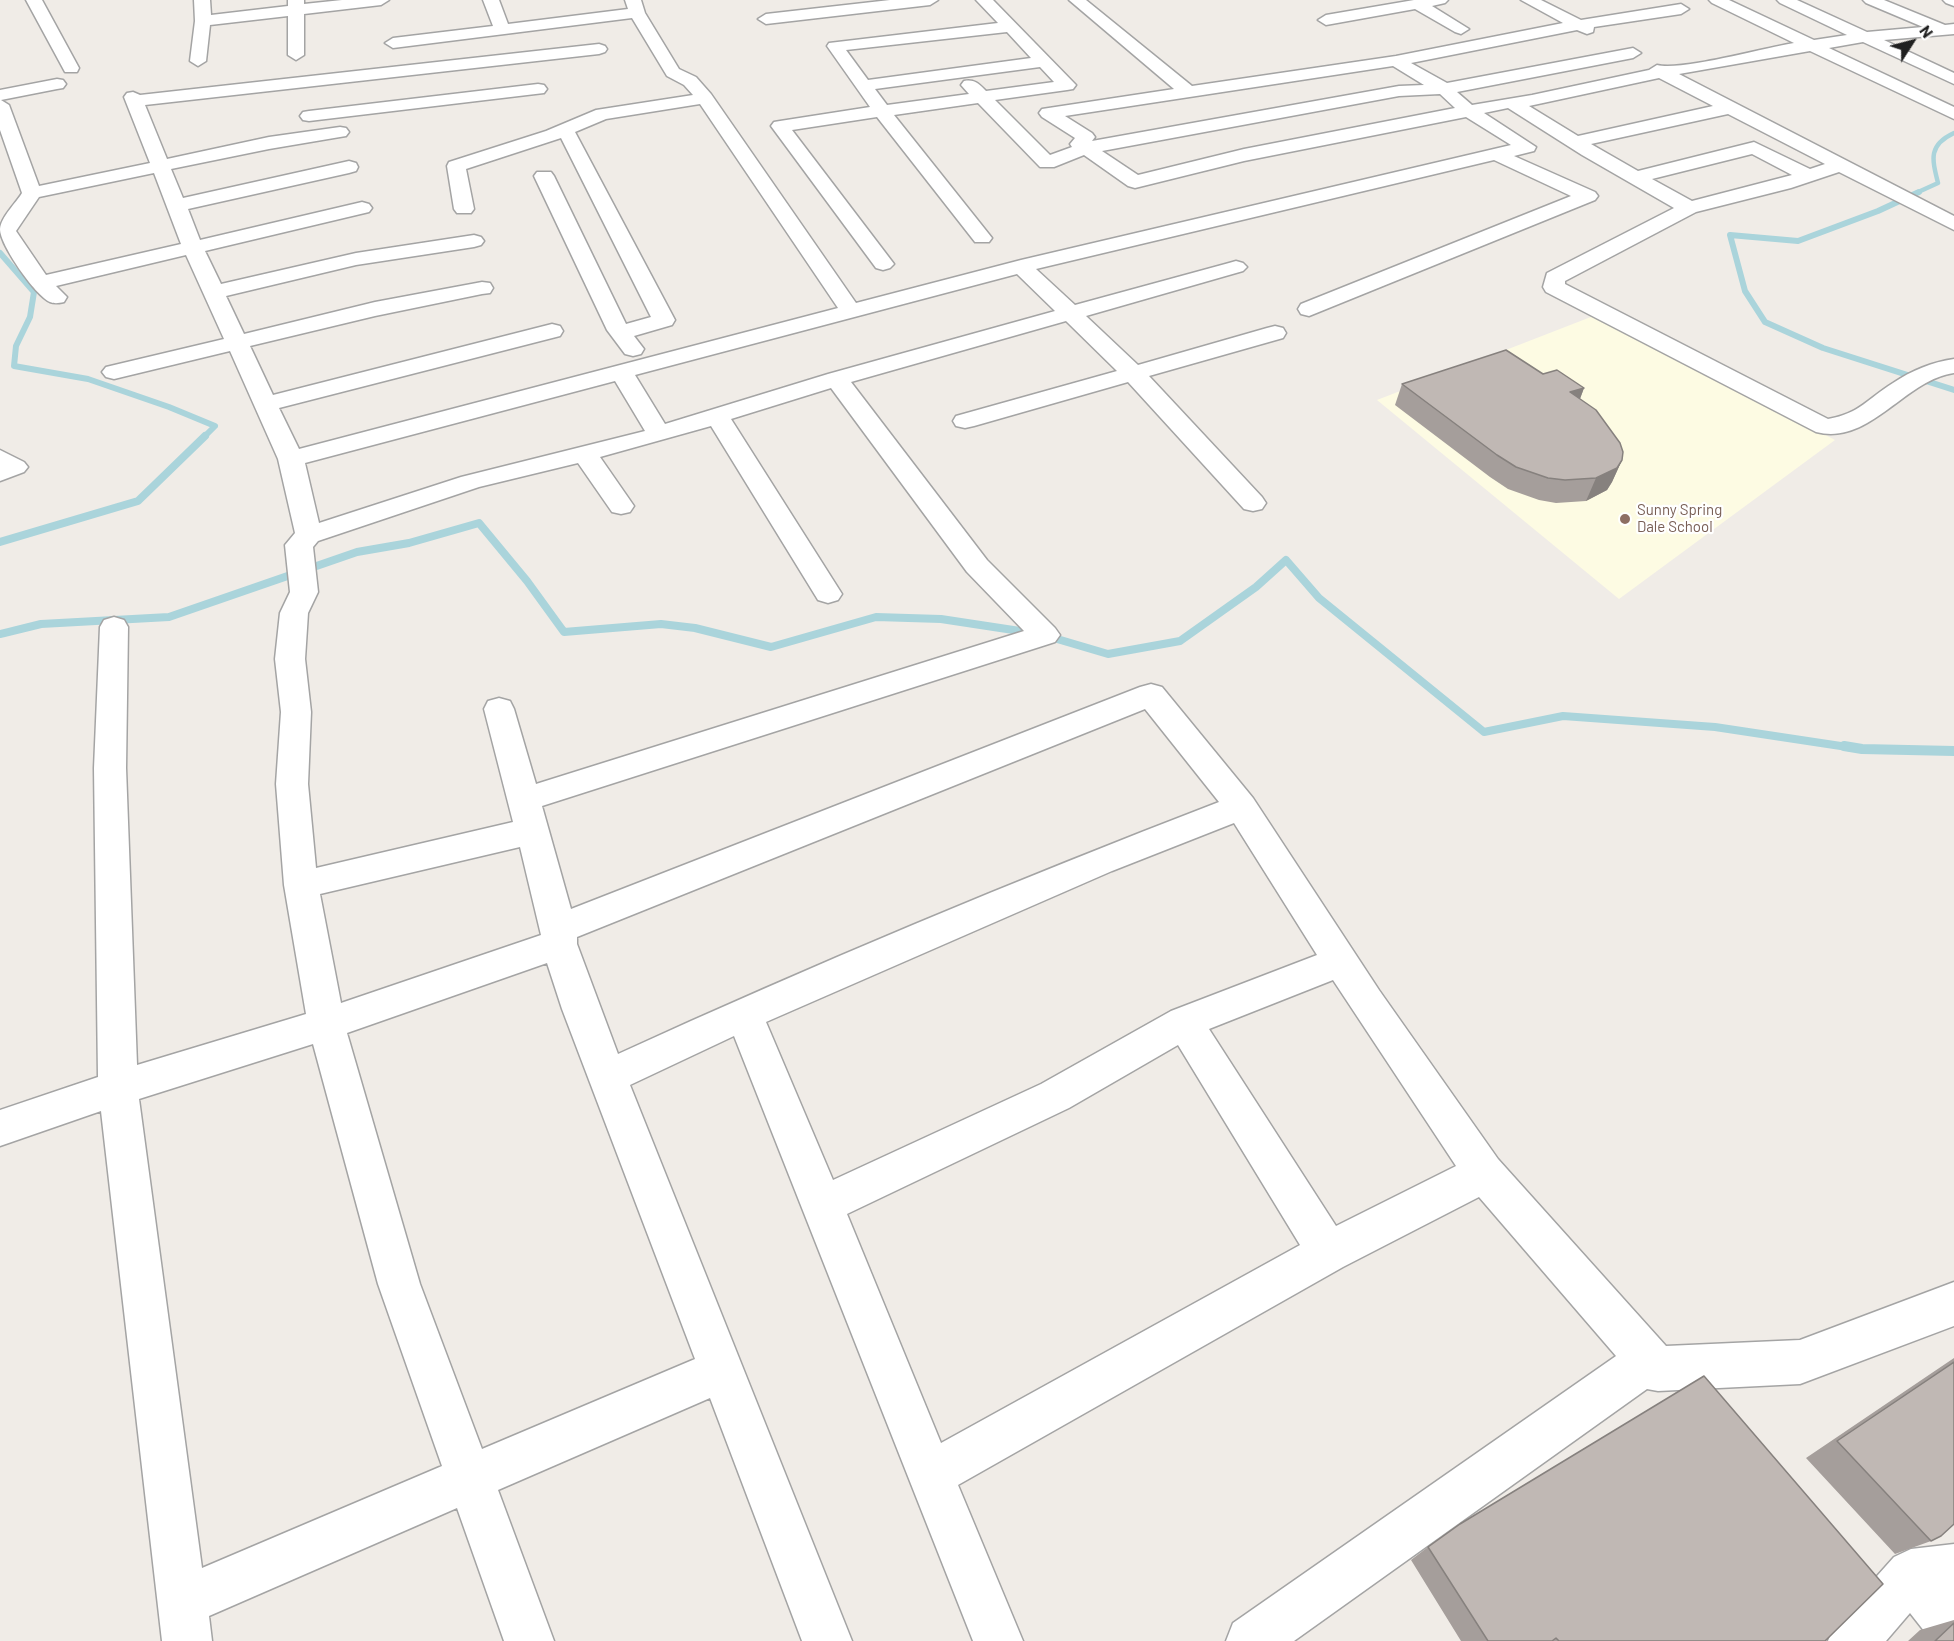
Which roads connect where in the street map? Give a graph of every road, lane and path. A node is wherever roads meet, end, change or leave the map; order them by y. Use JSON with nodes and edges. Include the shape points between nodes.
{"nodes":[{"id":1,"x":34,"y":0,"type":"edge"},
{"id":2,"x":202,"y":0,"type":"edge"},
{"id":3,"x":491,"y":0,"type":"edge"},
{"id":4,"x":930,"y":0,"type":"edge"},
{"id":5,"x":984,"y":0,"type":"edge"},
{"id":6,"x":1077,"y":0,"type":"edge"},
{"id":7,"x":1440,"y":0,"type":"edge"},
{"id":8,"x":1717,"y":0,"type":"edge"},
{"id":9,"x":1785,"y":0,"type":"edge"},
{"id":10,"x":1871,"y":0,"type":"edge"},
{"id":11,"x":1417,"y":4,"type":"junction"},
{"id":12,"x":1531,"y":4,"type":"edge"},
{"id":13,"x":296,"y":5,"type":"edge"},
{"id":14,"x":635,"y":7,"type":"edge"},
{"id":15,"x":388,"y":8,"type":"edge"},
{"id":16,"x":1681,"y":9,"type":"dead end"},
{"id":17,"x":766,"y":19,"type":"dead end"},
{"id":18,"x":1326,"y":20,"type":"dead end"},
{"id":19,"x":203,"y":21,"type":"junction"},
{"id":20,"x":1578,"y":25,"type":"junction"},
{"id":21,"x":526,"y":27,"type":"junction"},
{"id":22,"x":1010,"y":27,"type":"junction"},
{"id":23,"x":502,"y":28,"type":"junction"},
{"id":24,"x":1951,"y":32,"type":"edge"},
{"id":25,"x":1440,"y":33,"type":"dead end"},
{"id":26,"x":1866,"y":37,"type":"junction"},
{"id":27,"x":393,"y":43,"type":"junction"},
{"id":28,"x":1811,"y":46,"type":"junction"},
{"id":29,"x":599,"y":49,"type":"dead end"},
{"id":30,"x":1634,"y":53,"type":"junction"},
{"id":31,"x":296,"y":55,"type":"dead end"},
{"id":32,"x":532,"y":57,"type":"junction"},
{"id":33,"x":198,"y":61,"type":"dead end"},
{"id":34,"x":1044,"y":61,"type":"junction"},
{"id":35,"x":1396,"y":61,"type":"junction"},
{"id":36,"x":71,"y":68,"type":"dead end"},
{"id":37,"x":958,"y":73,"type":"junction"},
{"id":38,"x":1662,"y":73,"type":"junction"},
{"id":39,"x":1954,"y":79,"type":"edge"},
{"id":40,"x":57,"y":84,"type":"dead end"},
{"id":41,"x":863,"y":86,"type":"junction"},
{"id":42,"x":1444,"y":88,"type":"junction"},
{"id":43,"x":395,"y":89,"type":"junction"},
{"id":44,"x":538,"y":89,"type":"junction"},
{"id":45,"x":1187,"y":91,"type":"junction"},
{"id":46,"x":0,"y":95,"type":"edge"},
{"id":47,"x":981,"y":97,"type":"junction"},
{"id":48,"x":705,"y":98,"type":"junction"},
{"id":49,"x":1510,"y":102,"type":"junction"},
{"id":50,"x":0,"y":105,"type":"edge"},
{"id":51,"x":1729,"y":108,"type":"junction"},
{"id":52,"x":882,"y":111,"type":"junction"},
{"id":53,"x":1469,"y":111,"type":"junction"},
{"id":54,"x":1954,"y":114,"type":"edge"},
{"id":55,"x":295,"y":117,"type":"dead end"},
{"id":56,"x":563,"y":118,"type":"junction"},
{"id":57,"x":343,"y":122,"type":"junction"},
{"id":58,"x":4,"y":128,"type":"edge"},
{"id":59,"x":1575,"y":142,"type":"junction"},
{"id":60,"x":1086,"y":148,"type":"junction"},
{"id":61,"x":1497,"y":155,"type":"junction"},
{"id":62,"x":160,"y":165,"type":"junction"},
{"id":63,"x":1839,"y":166,"type":"junction"},
{"id":64,"x":350,"y":167,"type":"junction"},
{"id":65,"x":544,"y":176,"type":"dead end"},
{"id":66,"x":1809,"y":176,"type":"junction"},
{"id":67,"x":1636,"y":177,"type":"junction"},
{"id":68,"x":32,"y":193,"type":"junction"},
{"id":69,"x":176,"y":206,"type":"junction"},
{"id":70,"x":1689,"y":208,"type":"junction"},
{"id":71,"x":464,"y":209,"type":"dead end"},
{"id":72,"x":1954,"y":224,"type":"edge"},
{"id":73,"x":982,"y":238,"type":"dead end"},
{"id":74,"x":474,"y":241,"type":"dead end"},
{"id":75,"x":193,"y":246,"type":"junction"},
{"id":76,"x":883,"y":264,"type":"dead end"},
{"id":77,"x":1021,"y":266,"type":"junction"},
{"id":78,"x":1236,"y":267,"type":"dead end"},
{"id":79,"x":482,"y":288,"type":"dead end"},
{"id":80,"x":214,"y":292,"type":"junction"},
{"id":81,"x":1309,"y":309,"type":"dead end"},
{"id":82,"x":851,"y":311,"type":"junction"},
{"id":83,"x":1070,"y":313,"type":"junction"},
{"id":84,"x":552,"y":331,"type":"dead end"},
{"id":85,"x":620,"y":333,"type":"junction"},
{"id":86,"x":1275,"y":333,"type":"dead end"},
{"id":87,"x":236,"y":342,"type":"junction"},
{"id":88,"x":645,"y":365,"type":"junction"},
{"id":89,"x":1947,"y":367,"type":"edge"},
{"id":90,"x":114,"y":372,"type":"dead end"},
{"id":91,"x":621,"y":372,"type":"junction"},
{"id":92,"x":1133,"y":374,"type":"junction"},
{"id":93,"x":836,"y":379,"type":"junction"},
{"id":94,"x":265,"y":404,"type":"junction"},
{"id":95,"x":717,"y":416,"type":"junction"},
{"id":96,"x":965,"y":421,"type":"dead end"},
{"id":97,"x":659,"y":434,"type":"junction"},
{"id":98,"x":585,"y":454,"type":"junction"},
{"id":99,"x":0,"y":458,"type":"edge"},
{"id":100,"x":291,"y":459,"type":"junction"},
{"id":101,"x":0,"y":473,"type":"edge"},
{"id":102,"x":1253,"y":502,"type":"dead end"},
{"id":103,"x":621,"y":507,"type":"dead end"},
{"id":104,"x":304,"y":540,"type":"junction"},
{"id":105,"x":828,"y":594,"type":"dead end"},
{"id":106,"x":114,"y":627,"type":"dead end"},
{"id":107,"x":498,"y":709,"type":"dead end"},
{"id":108,"x":1241,"y":807,"type":"junction"},
{"id":109,"x":528,"y":816,"type":"junction"},
{"id":110,"x":301,"y":885,"type":"junction"},
{"id":111,"x":559,"y":936,"type":"junction"},
{"id":112,"x":1341,"y":961,"type":"junction"},
{"id":113,"x":744,"y":1014,"type":"junction"},
{"id":114,"x":1184,"y":1022,"type":"junction"},
{"id":115,"x":326,"y":1024,"type":"junction"},
{"id":116,"x":608,"y":1077,"type":"junction"},
{"id":117,"x":118,"y":1088,"type":"junction"},
{"id":118,"x":0,"y":1128,"type":"edge"},
{"id":119,"x":1484,"y":1173,"type":"junction"},
{"id":120,"x":824,"y":1205,"type":"junction"},
{"id":121,"x":1328,"y":1252,"type":"junction"},
{"id":122,"x":1954,"y":1304,"type":"edge"},
{"id":123,"x":1642,"y":1365,"type":"junction"},
{"id":124,"x":721,"y":1370,"type":"junction"},
{"id":125,"x":930,"y":1475,"type":"junction"},
{"id":126,"x":469,"y":1479,"type":"junction"},
{"id":127,"x":1933,"y":1572,"type":"edge"},
{"id":128,"x":185,"y":1621,"type":"edge"},
{"id":129,"x":1954,"y":1628,"type":"edge"},
{"id":130,"x":529,"y":1641,"type":"edge"},
{"id":131,"x":827,"y":1641,"type":"edge"},
{"id":132,"x":998,"y":1641,"type":"edge"},
{"id":133,"x":1251,"y":1641,"type":"edge"},
{"id":134,"x":1853,"y":1641,"type":"edge"}],
"edges":[{"from":1,"to":36,"type":"street"},
{"from":2,"to":19,"type":"street"},
{"from":3,"to":23,"type":"street"},
{"from":4,"to":17,"type":"street"},
{"from":5,"to":22,"type":"street"},
{"from":6,"to":45,"type":"street"},
{"from":7,"to":11,"type":"street"},
{"from":8,"to":28,"type":"street"},
{"from":9,"to":26,"type":"street"},
{"from":10,"to":24,"type":"street"},
{"from":11,"to":18,"type":"street"},
{"from":11,"to":25,"type":"street","via":[[1467,28]]},
{"from":12,"to":20,"type":"street"},
{"from":13,"to":15,"type":"street"},
{"from":13,"to":19,"type":"street"},
{"from":13,"to":31,"type":"street"},
{"from":14,"to":21,"type":"street"},
{"from":14,"to":48,"type":"street","via":[[673,72],[690,81]]},
{"from":15,"to":27,"type":"street"},
{"from":16,"to":20,"type":"street"},
{"from":19,"to":33,"type":"street"},
{"from":20,"to":30,"type":"street"},
{"from":20,"to":35,"type":"street"},
{"from":21,"to":23,"type":"street"},
{"from":21,"to":32,"type":"street"},
{"from":22,"to":34,"type":"street"},
{"from":22,"to":41,"type":"street","via":[[835,46]]},
{"from":23,"to":27,"type":"street"},
{"from":24,"to":26,"type":"street"},
{"from":26,"to":28,"type":"street"},
{"from":26,"to":39,"type":"street"},
{"from":27,"to":43,"type":"street"},
{"from":28,"to":38,"type":"street"},
{"from":28,"to":54,"type":"street"},
{"from":29,"to":32,"type":"street"},
{"from":30,"to":38,"type":"street","via":[[1632,57]]},
{"from":30,"to":42,"type":"street"},
{"from":32,"to":43,"type":"street"},
{"from":32,"to":44,"type":"street"},
{"from":34,"to":37,"type":"street"},
{"from":34,"to":47,"type":"street","via":[[1067,85]]},
{"from":35,"to":42,"type":"street"},
{"from":35,"to":45,"type":"street"},
{"from":37,"to":41,"type":"street"},
{"from":37,"to":47,"type":"street"},
{"from":38,"to":49,"type":"street"},
{"from":38,"to":51,"type":"street"},
{"from":40,"to":46,"type":"street"},
{"from":41,"to":52,"type":"street"},
{"from":42,"to":53,"type":"street"},
{"from":42,"to":60,"type":"street","via":[[1399,91]]},
{"from":43,"to":44,"type":"street"},
{"from":43,"to":57,"type":"street"},
{"from":43,"to":62,"type":"street","via":[[134,99]]},
{"from":44,"to":56,"type":"street"},
{"from":45,"to":60,"type":"street","via":[[1048,113],[1086,137],[1079,144]]},
{"from":47,"to":52,"type":"street"},
{"from":47,"to":60,"type":"street","via":[[1047,163]]},
{"from":48,"to":56,"type":"street"},
{"from":48,"to":82,"type":"street"},
{"from":49,"to":53,"type":"street"},
{"from":49,"to":59,"type":"street"},
{"from":50,"to":58,"type":"street"},
{"from":51,"to":59,"type":"street"},
{"from":51,"to":63,"type":"street"},
{"from":52,"to":73,"type":"street"},
{"from":52,"to":76,"type":"street","via":[[780,126]]},
{"from":53,"to":60,"type":"street","via":[[1244,155],[1135,182]]},
{"from":53,"to":61,"type":"street","via":[[1527,147]]},
{"from":55,"to":57,"type":"street"},
{"from":56,"to":71,"type":"street","via":[[456,166]]},
{"from":56,"to":85,"type":"street","via":[[664,320]]},
{"from":57,"to":62,"type":"street"},
{"from":57,"to":64,"type":"street"},
{"from":58,"to":68,"type":"street"},
{"from":59,"to":67,"type":"street"},
{"from":61,"to":77,"type":"street"},
{"from":61,"to":81,"type":"street","via":[[1588,196]]},
{"from":62,"to":68,"type":"street"},
{"from":62,"to":69,"type":"street"},
{"from":63,"to":66,"type":"street"},
{"from":63,"to":72,"type":"street"},
{"from":64,"to":69,"type":"street"},
{"from":64,"to":75,"type":"street","via":[[360,218]]},
{"from":65,"to":85,"type":"street"},
{"from":66,"to":67,"type":"street","via":[[1754,148]]},
{"from":66,"to":70,"type":"street"},
{"from":67,"to":70,"type":"street"},
{"from":68,"to":75,"type":"street","via":[[6,231],[48,290]]},
{"from":69,"to":75,"type":"street"},
{"from":70,"to":89,"type":"street","via":[[1555,278],[1554,287],[1825,427],[1857,421],[1902,387]]},
{"from":74,"to":80,"type":"street","via":[[356,259]]},
{"from":75,"to":80,"type":"street"},
{"from":77,"to":82,"type":"street"},
{"from":77,"to":83,"type":"street"},
{"from":78,"to":83,"type":"street"},
{"from":79,"to":87,"type":"street"},
{"from":80,"to":87,"type":"street"},
{"from":82,"to":88,"type":"street"},
{"from":83,"to":92,"type":"street"},
{"from":83,"to":93,"type":"street"},
{"from":84,"to":94,"type":"street"},
{"from":85,"to":88,"type":"street"},
{"from":86,"to":92,"type":"street"},
{"from":87,"to":90,"type":"street"},
{"from":87,"to":94,"type":"street"},
{"from":88,"to":91,"type":"street"},
{"from":91,"to":97,"type":"street"},
{"from":91,"to":100,"type":"street"},
{"from":92,"to":96,"type":"street"},
{"from":92,"to":102,"type":"street"},
{"from":93,"to":95,"type":"street"},
{"from":93,"to":109,"type":"street","via":[[977,566],[1045,635]]},
{"from":94,"to":100,"type":"street"},
{"from":95,"to":97,"type":"street"},
{"from":95,"to":105,"type":"street"},
{"from":97,"to":98,"type":"street"},
{"from":98,"to":103,"type":"street"},
{"from":98,"to":104,"type":"street","via":[[470,482]]},
{"from":99,"to":101,"type":"street","via":[[15,467]]},
{"from":100,"to":104,"type":"street"},
{"from":104,"to":110,"type":"street","via":[[304,592],[294,613],[290,659],[296,712],[292,784]]},
{"from":106,"to":117,"type":"street","via":[[110,768]]},
{"from":107,"to":109,"type":"street"},
{"from":108,"to":111,"type":"street","via":[[1150,695]]},
{"from":108,"to":112,"type":"street"},
{"from":108,"to":113,"type":"street","via":[[1089,867]]},
{"from":109,"to":110,"type":"street"},
{"from":109,"to":111,"type":"street"},
{"from":110,"to":115,"type":"street"},
{"from":111,"to":115,"type":"street"},
{"from":111,"to":116,"type":"street","via":[[581,1009]]},
{"from":112,"to":114,"type":"street"},
{"from":112,"to":119,"type":"street"},
{"from":113,"to":116,"type":"street"},
{"from":113,"to":120,"type":"street"},
{"from":114,"to":120,"type":"street","via":[[1055,1096]]},
{"from":114,"to":121,"type":"street"},
{"from":115,"to":117,"type":"street"},
{"from":115,"to":126,"type":"street","via":[[399,1284]]},
{"from":116,"to":124,"type":"street"},
{"from":117,"to":118,"type":"street"},
{"from":117,"to":128,"type":"street"},
{"from":119,"to":121,"type":"street"},
{"from":119,"to":123,"type":"street","via":[[1649,1360]]},
{"from":120,"to":125,"type":"street"},
{"from":121,"to":125,"type":"street"},
{"from":122,"to":123,"type":"street","via":[[1800,1362],[1658,1369]]},
{"from":123,"to":133,"type":"street"},
{"from":124,"to":126,"type":"street"},
{"from":124,"to":131,"type":"street"},
{"from":125,"to":132,"type":"street"},
{"from":126,"to":128,"type":"street"},
{"from":126,"to":130,"type":"street"},
{"from":127,"to":129,"type":"street"},
{"from":127,"to":134,"type":"street"}]}
